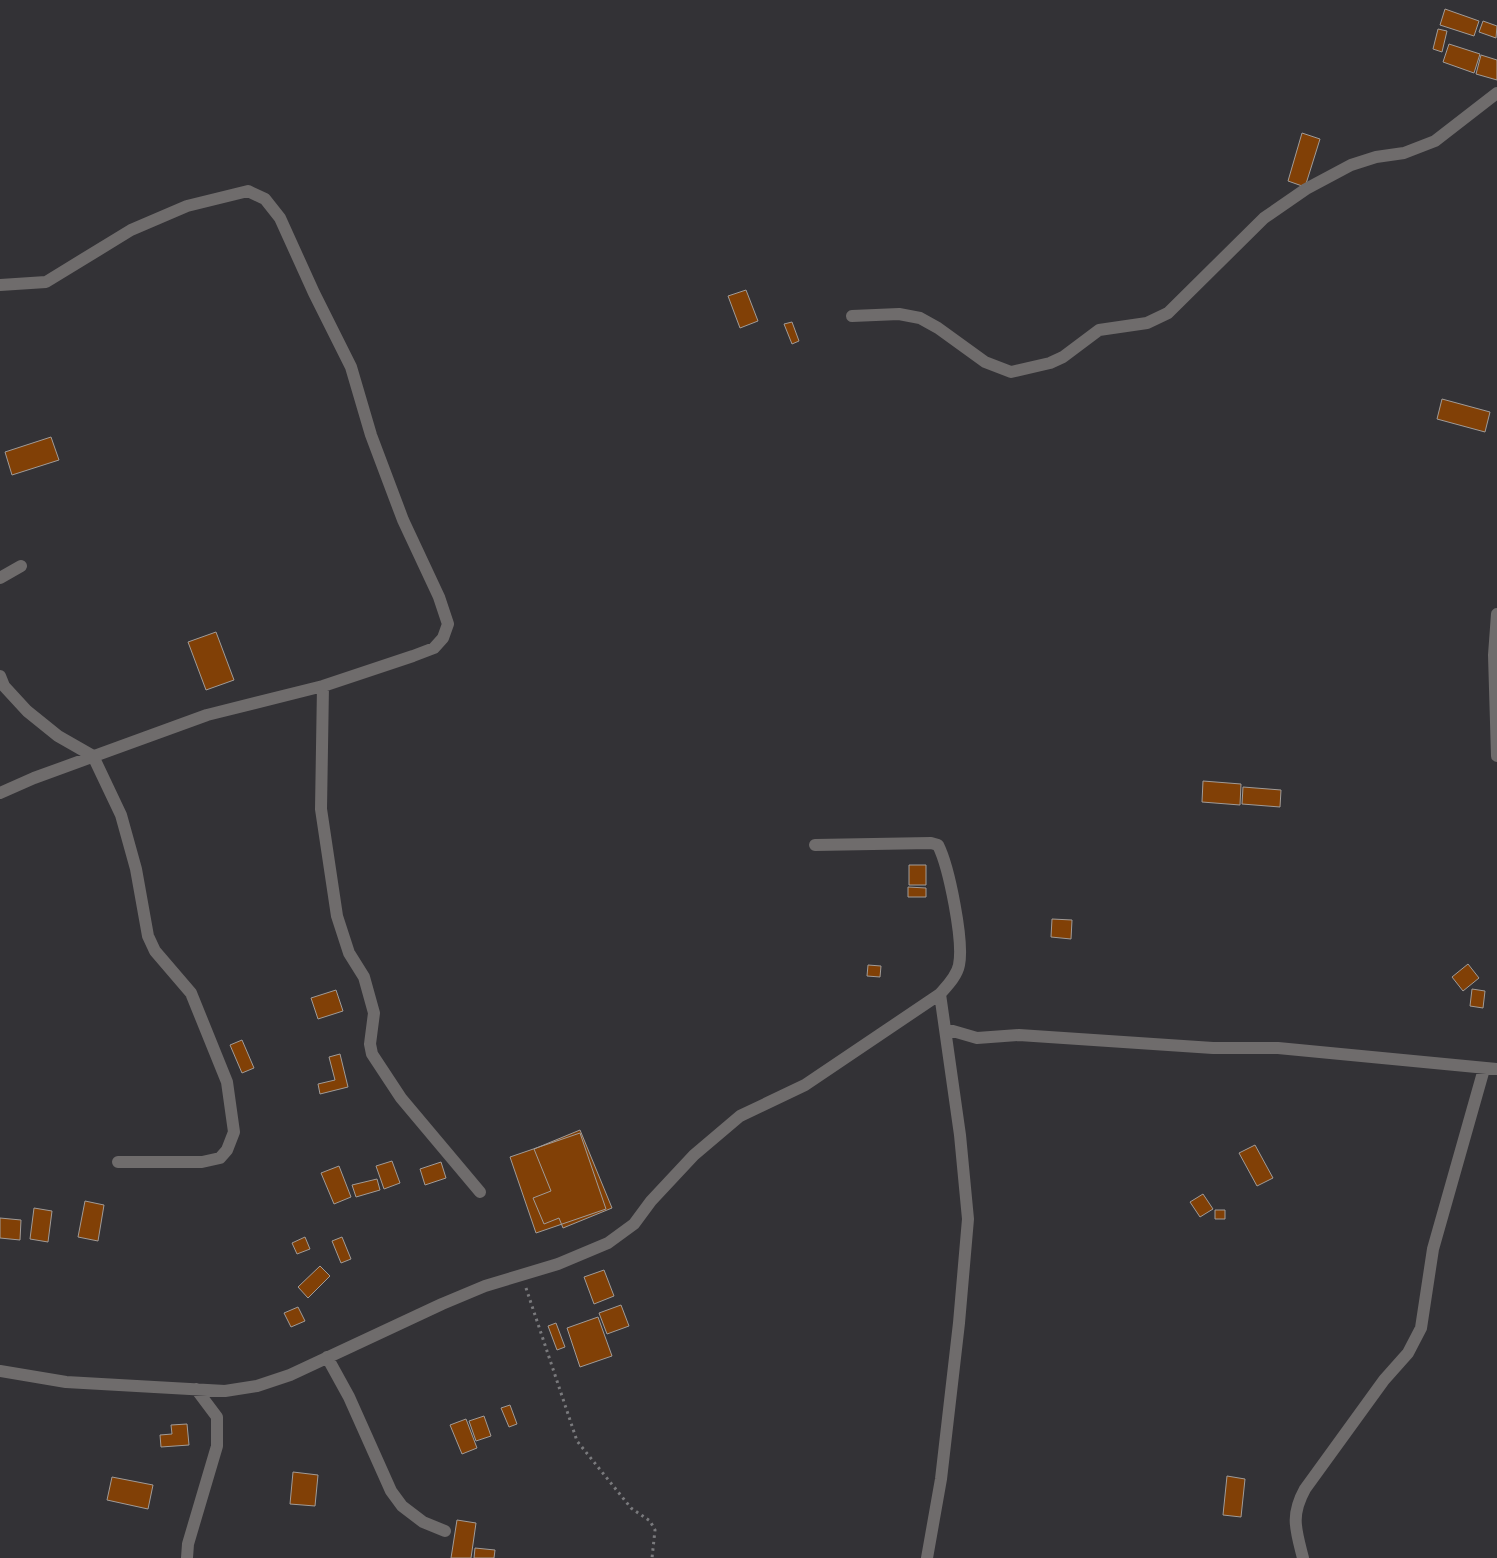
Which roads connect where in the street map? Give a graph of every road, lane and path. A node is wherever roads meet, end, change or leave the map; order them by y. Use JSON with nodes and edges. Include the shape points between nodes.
{"nodes":[{"id":1,"x":1497,"y":93,"type":"edge"},
{"id":2,"x":0,"y":285,"type":"edge"},
{"id":3,"x":852,"y":316,"type":"dead end"},
{"id":4,"x":21,"y":566,"type":"dead end"},
{"id":5,"x":0,"y":578,"type":"edge"},
{"id":6,"x":1497,"y":614,"type":"edge"},
{"id":7,"x":0,"y":676,"type":"edge"},
{"id":8,"x":323,"y":686,"type":"junction"},
{"id":9,"x":93,"y":756,"type":"junction"},
{"id":10,"x":1497,"y":756,"type":"edge"},
{"id":11,"x":0,"y":793,"type":"edge"},
{"id":12,"x":815,"y":845,"type":"dead end"},
{"id":13,"x":940,"y":994,"type":"junction"},
{"id":14,"x":946,"y":1029,"type":"junction"},
{"id":15,"x":1484,"y":1069,"type":"junction"},
{"id":16,"x":1497,"y":1069,"type":"edge"},
{"id":17,"x":118,"y":1162,"type":"dead end"},
{"id":18,"x":480,"y":1192,"type":"dead end"},
{"id":19,"x":522,"y":1276,"type":"junction"},
{"id":20,"x":327,"y":1357,"type":"junction"},
{"id":21,"x":0,"y":1371,"type":"edge"},
{"id":22,"x":196,"y":1389,"type":"junction"},
{"id":23,"x":445,"y":1532,"type":"dead end"},
{"id":24,"x":188,"y":1558,"type":"edge"},
{"id":25,"x":652,"y":1558,"type":"edge"},
{"id":26,"x":927,"y":1558,"type":"edge"},
{"id":27,"x":1303,"y":1558,"type":"edge"}],
"edges":[{"from":1,"to":3,"type":"street","via":[[1435,141],[1351,165],[1306,189],[1264,218],[1168,313],[1147,323],[1099,330],[1050,363],[1010,372],[984,362],[920,318],[899,314]]},
{"from":2,"to":8,"type":"street","via":[[46,282],[131,230],[187,206],[248,191],[265,199],[280,218],[351,367],[371,436],[448,624],[444,638],[434,648]]},
{"from":4,"to":5,"type":"street"},
{"from":6,"to":10,"type":"street","via":[[1494,655]]},
{"from":7,"to":9,"type":"street","via":[[4,686],[27,711],[58,736]]},
{"from":8,"to":9,"type":"street","via":[[207,715]]},
{"from":8,"to":18,"type":"street","via":[[320,809],[337,916],[349,953],[364,977],[374,1013],[372,1054],[401,1098]]},
{"from":9,"to":11,"type":"street"},
{"from":9,"to":17,"type":"street","via":[[120,815],[136,869],[148,936],[155,951],[194,1001],[227,1082],[234,1132],[220,1158],[202,1162]]},
{"from":12,"to":13,"type":"street","via":[[938,845],[955,905],[959,942],[959,966]]},
{"from":13,"to":14,"type":"street"},
{"from":13,"to":19,"type":"street","via":[[805,1085],[740,1116],[694,1155],[634,1224],[608,1243]]},
{"from":14,"to":15,"type":"street","via":[[977,1038],[1019,1035],[1212,1048],[1278,1048]]},
{"from":14,"to":26,"type":"street","via":[[968,1219],[942,1469]]},
{"from":15,"to":16,"type":"street"},
{"from":15,"to":27,"type":"street","via":[[1433,1249],[1421,1328],[1408,1353],[1384,1380],[1296,1505],[1295,1527]]},
{"from":19,"to":20,"type":"street","via":[[485,1286]]},
{"from":19,"to":25,"type":"path","via":[[577,1440],[631,1508],[650,1521],[655,1530]]},
{"from":20,"to":22,"type":"street","via":[[257,1386],[224,1392]]},
{"from":20,"to":23,"type":"street","via":[[391,1491],[402,1506],[423,1522]]},
{"from":21,"to":22,"type":"street","via":[[66,1382]]},
{"from":22,"to":24,"type":"street","via":[[218,1417],[217,1446],[188,1544]]}]}
